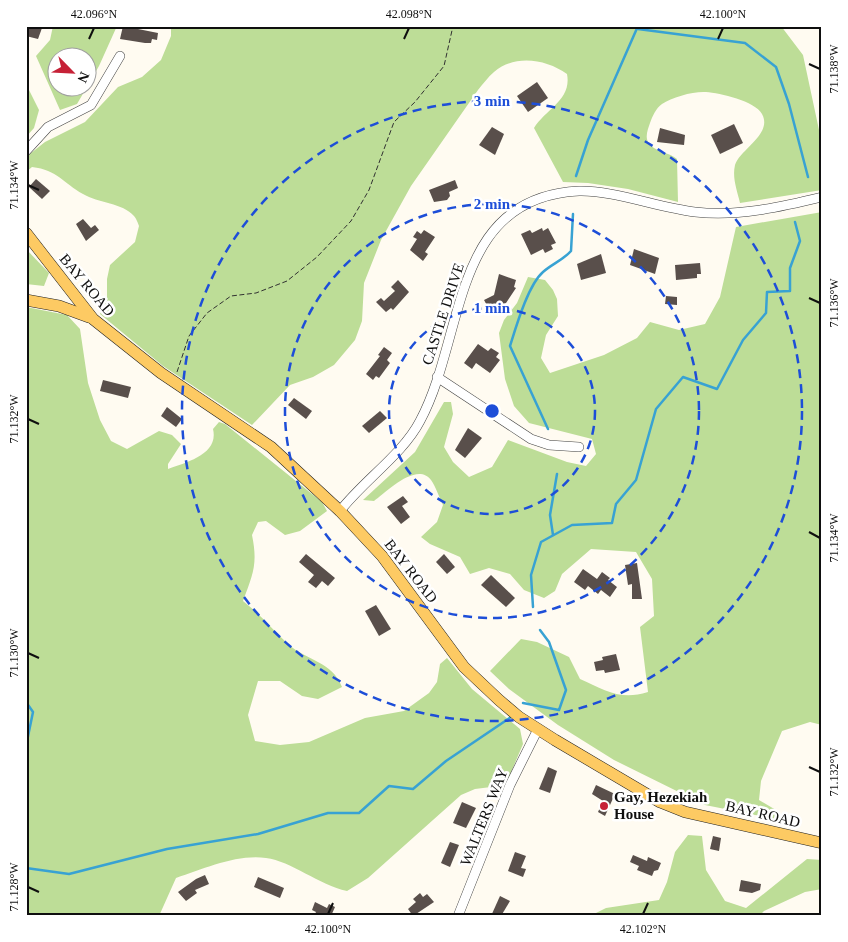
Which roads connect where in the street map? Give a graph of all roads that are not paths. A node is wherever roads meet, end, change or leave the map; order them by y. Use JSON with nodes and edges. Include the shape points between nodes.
{"nodes":[{"id":1,"x":120,"y":56,"type":"dead end"},
{"id":2,"x":26,"y":151,"type":"edge"},
{"id":3,"x":822,"y":197,"type":"edge"},
{"id":4,"x":26,"y":233,"type":"edge"},
{"id":5,"x":26,"y":300,"type":"edge"},
{"id":6,"x":93,"y":319,"type":"junction"},
{"id":7,"x":437,"y":377,"type":"junction"},
{"id":8,"x":578,"y":447,"type":"dead end"},
{"id":9,"x":340,"y":511,"type":"junction"},
{"id":10,"x":538,"y":729,"type":"junction"},
{"id":11,"x":822,"y":843,"type":"edge"},
{"id":12,"x":458,"y":916,"type":"edge"}],
"edges":[{"from":1,"to":2,"type":"street","via":[[91,105],[48,127]]},
{"from":3,"to":7,"type":"street","name":"CASTLE DRIVE","via":[[732,214],[694,212],[586,191],[535,200],[502,221],[478,252]]},
{"from":4,"to":6,"type":"main road","name":"BAY ROAD"},
{"from":5,"to":6,"type":"main road","via":[[67,308]]},
{"from":6,"to":9,"type":"main road","name":"BAY ROAD","via":[[173,381],[270,447]]},
{"from":7,"to":8,"type":"street","via":[[531,438],[549,445]]},
{"from":7,"to":9,"type":"street","name":"CASTLE DRIVE","via":[[417,427]]},
{"from":9,"to":10,"type":"main road","name":"BAY ROAD","via":[[382,556],[464,667],[499,700]]},
{"from":10,"to":11,"type":"main road","name":"BAY ROAD","via":[[673,808]]},
{"from":10,"to":12,"type":"street","name":"WALTERS WAY","via":[[510,785]]}]}
